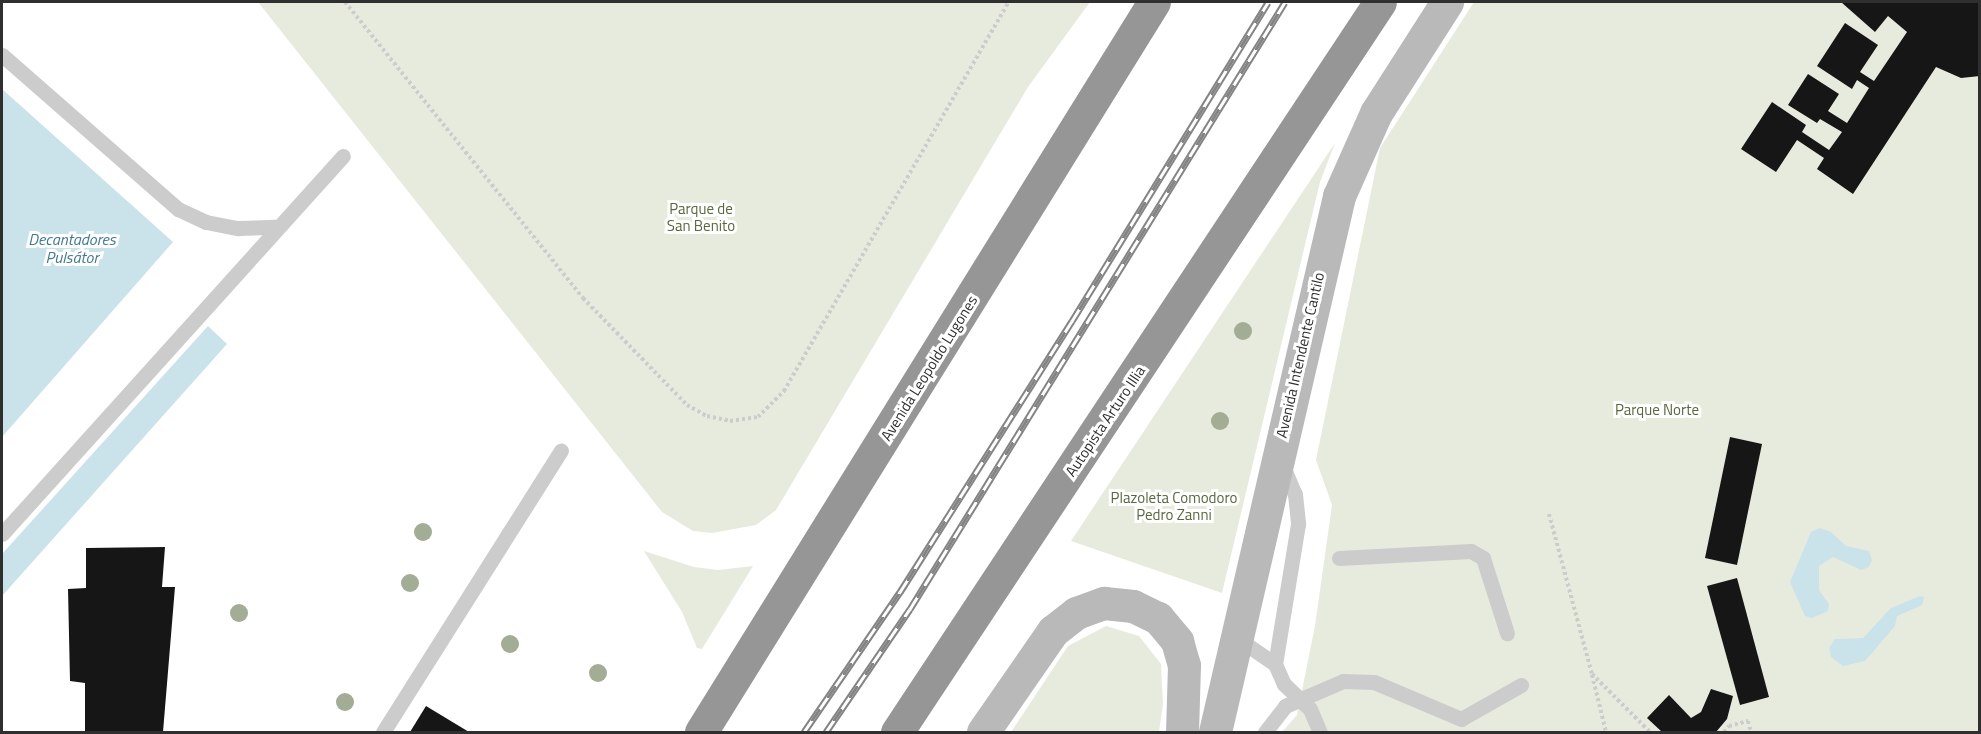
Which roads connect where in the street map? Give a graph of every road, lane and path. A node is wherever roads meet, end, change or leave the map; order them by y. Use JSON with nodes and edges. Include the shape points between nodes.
{"nodes":[{"id":1,"x":345,"y":2,"type":"edge"},
{"id":2,"x":1009,"y":2,"type":"edge"},
{"id":3,"x":1154,"y":2,"type":"edge"},
{"id":4,"x":1380,"y":2,"type":"edge"},
{"id":5,"x":1447,"y":2,"type":"edge"},
{"id":6,"x":2,"y":55,"type":"edge"},
{"id":7,"x":343,"y":156,"type":"dead end"},
{"id":8,"x":275,"y":227,"type":"junction"},
{"id":9,"x":561,"y":450,"type":"dead end"},
{"id":10,"x":1278,"y":456,"type":"junction"},
{"id":11,"x":1549,"y":514,"type":"dead end"},
{"id":12,"x":2,"y":534,"type":"edge"},
{"id":13,"x":1339,"y":558,"type":"dead end"},
{"id":14,"x":1507,"y":633,"type":"dead end"},
{"id":15,"x":1237,"y":638,"type":"junction"},
{"id":16,"x":1275,"y":664,"type":"junction"},
{"id":17,"x":1592,"y":675,"type":"junction"},
{"id":18,"x":1521,"y":685,"type":"dead end"},
{"id":19,"x":1300,"y":697,"type":"junction"},
{"id":20,"x":383,"y":732,"type":"edge"},
{"id":21,"x":701,"y":732,"type":"edge"},
{"id":22,"x":897,"y":732,"type":"edge"},
{"id":23,"x":983,"y":732,"type":"edge"},
{"id":24,"x":1182,"y":732,"type":"edge"},
{"id":25,"x":1215,"y":732,"type":"edge"},
{"id":26,"x":1265,"y":732,"type":"edge"},
{"id":27,"x":1320,"y":732,"type":"edge"},
{"id":28,"x":1606,"y":732,"type":"edge"},
{"id":29,"x":1650,"y":732,"type":"edge"},
{"id":30,"x":1724,"y":732,"type":"edge"},
{"id":31,"x":1751,"y":732,"type":"edge"}],
"edges":[{"from":1,"to":2,"type":"path","via":[[582,298],[687,405],[730,422],[759,417],[784,391]]},
{"from":3,"to":21,"type":"highway","name":"Avenida Leopoldo Lugones"},
{"from":4,"to":22,"type":"highway","name":"Autopista Arturo Illia"},
{"from":5,"to":10,"type":"main road","name":"Avenida Intendente Cantilo","via":[[1376,113],[1339,196]]},
{"from":6,"to":8,"type":"lane","via":[[178,210],[216,224]]},
{"from":7,"to":8,"type":"lane"},
{"from":8,"to":12,"type":"lane"},
{"from":9,"to":20,"type":"lane"},
{"from":10,"to":15,"type":"main road","name":"Avenida Intendente Cantilo"},
{"from":10,"to":16,"type":"lane","via":[[1295,494],[1298,524]]},
{"from":11,"to":17,"type":"path"},
{"from":13,"to":14,"type":"lane","via":[[1472,551],[1483,558]]},
{"from":15,"to":16,"type":"lane"},
{"from":15,"to":25,"type":"main road","name":"Avenida Intendente Cantilo"},
{"from":16,"to":19,"type":"lane","via":[[1284,684]]},
{"from":17,"to":28,"type":"path"},
{"from":17,"to":29,"type":"path"},
{"from":18,"to":19,"type":"lane","via":[[1461,719],[1374,682],[1343,681]]},
{"from":19,"to":26,"type":"lane","via":[[1285,706]]},
{"from":19,"to":27,"type":"lane"},
{"from":23,"to":24,"type":"main road","via":[[1026,664],[1053,631],[1076,613],[1104,603],[1133,606],[1158,618],[1177,641],[1184,665]]},
{"from":30,"to":31,"type":"path","via":[[1729,726],[1748,720]]}]}
